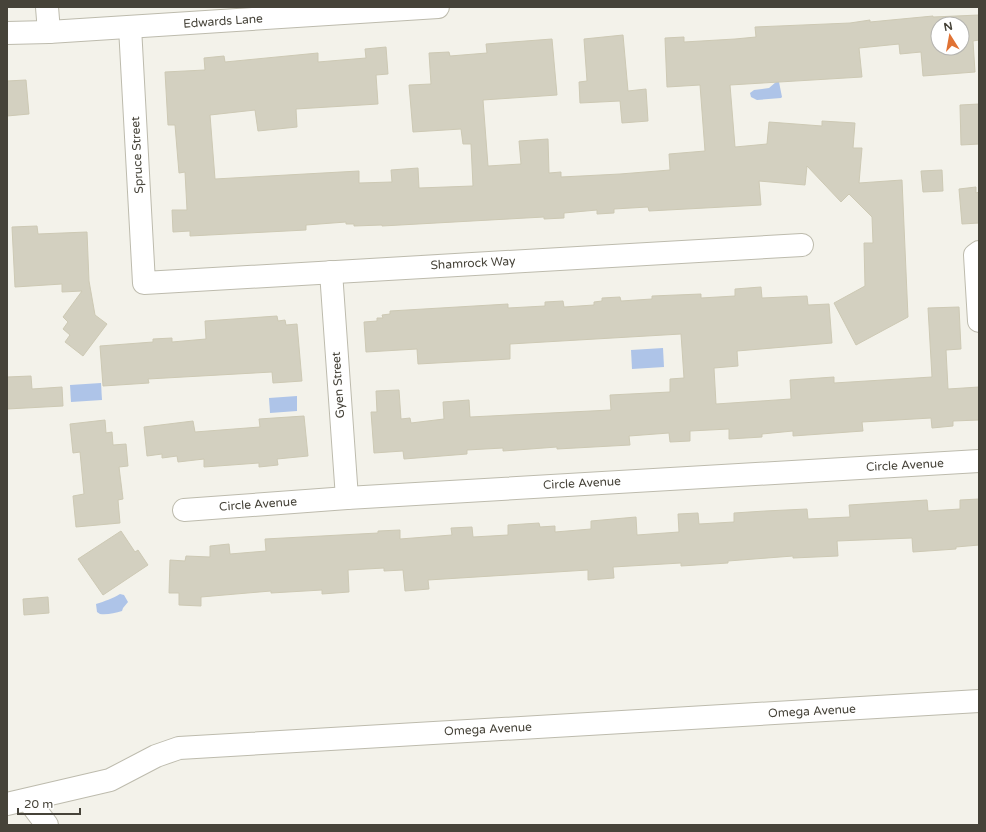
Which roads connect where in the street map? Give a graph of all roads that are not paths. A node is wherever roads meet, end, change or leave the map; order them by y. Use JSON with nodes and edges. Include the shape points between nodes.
{"nodes":[{"id":1,"x":47,"y":7,"type":"edge"},
{"id":2,"x":438,"y":7,"type":"edge"},
{"id":3,"x":348,"y":10,"type":"edge"},
{"id":4,"x":130,"y":27,"type":"junction"},
{"id":5,"x":7,"y":32,"type":"edge"},
{"id":6,"x":49,"y":32,"type":"junction"},
{"id":7,"x":802,"y":245,"type":"dead end"},
{"id":8,"x":979,"y":252,"type":"edge"},
{"id":9,"x":331,"y":272,"type":"junction"},
{"id":10,"x":144,"y":283,"type":"joint"},
{"id":11,"x":979,"y":321,"type":"edge"},
{"id":12,"x":979,"y":461,"type":"edge"},
{"id":13,"x":347,"y":498,"type":"junction"},
{"id":14,"x":184,"y":510,"type":"dead end"},
{"id":15,"x":979,"y":701,"type":"edge"},
{"id":16,"x":17,"y":802,"type":"edge"},
{"id":17,"x":47,"y":825,"type":"edge"}],
"edges":[{"from":1,"to":6,"type":"street"},
{"from":2,"to":3,"type":"street","name":"Edwards Lane"},
{"from":3,"to":4,"type":"street","name":"Edwards Lane"},
{"from":4,"to":6,"type":"street","name":"Edwards Lane"},
{"from":4,"to":10,"type":"street","name":"Spruce Street"},
{"from":5,"to":6,"type":"street","name":"Edwards Lane"},
{"from":7,"to":9,"type":"street","name":"Shamrock Way"},
{"from":8,"to":11,"type":"street","via":[[975,255]]},
{"from":9,"to":10,"type":"street","name":"Shamrock Way"},
{"from":9,"to":13,"type":"street","name":"Gyen Street"},
{"from":12,"to":13,"type":"street","name":"Circle Avenue"},
{"from":13,"to":14,"type":"street","name":"Circle Avenue"},
{"from":15,"to":16,"type":"street","name":"Omega Avenue","via":[[180,748],[156,756],[110,780]]},
{"from":16,"to":17,"type":"street"}]}
